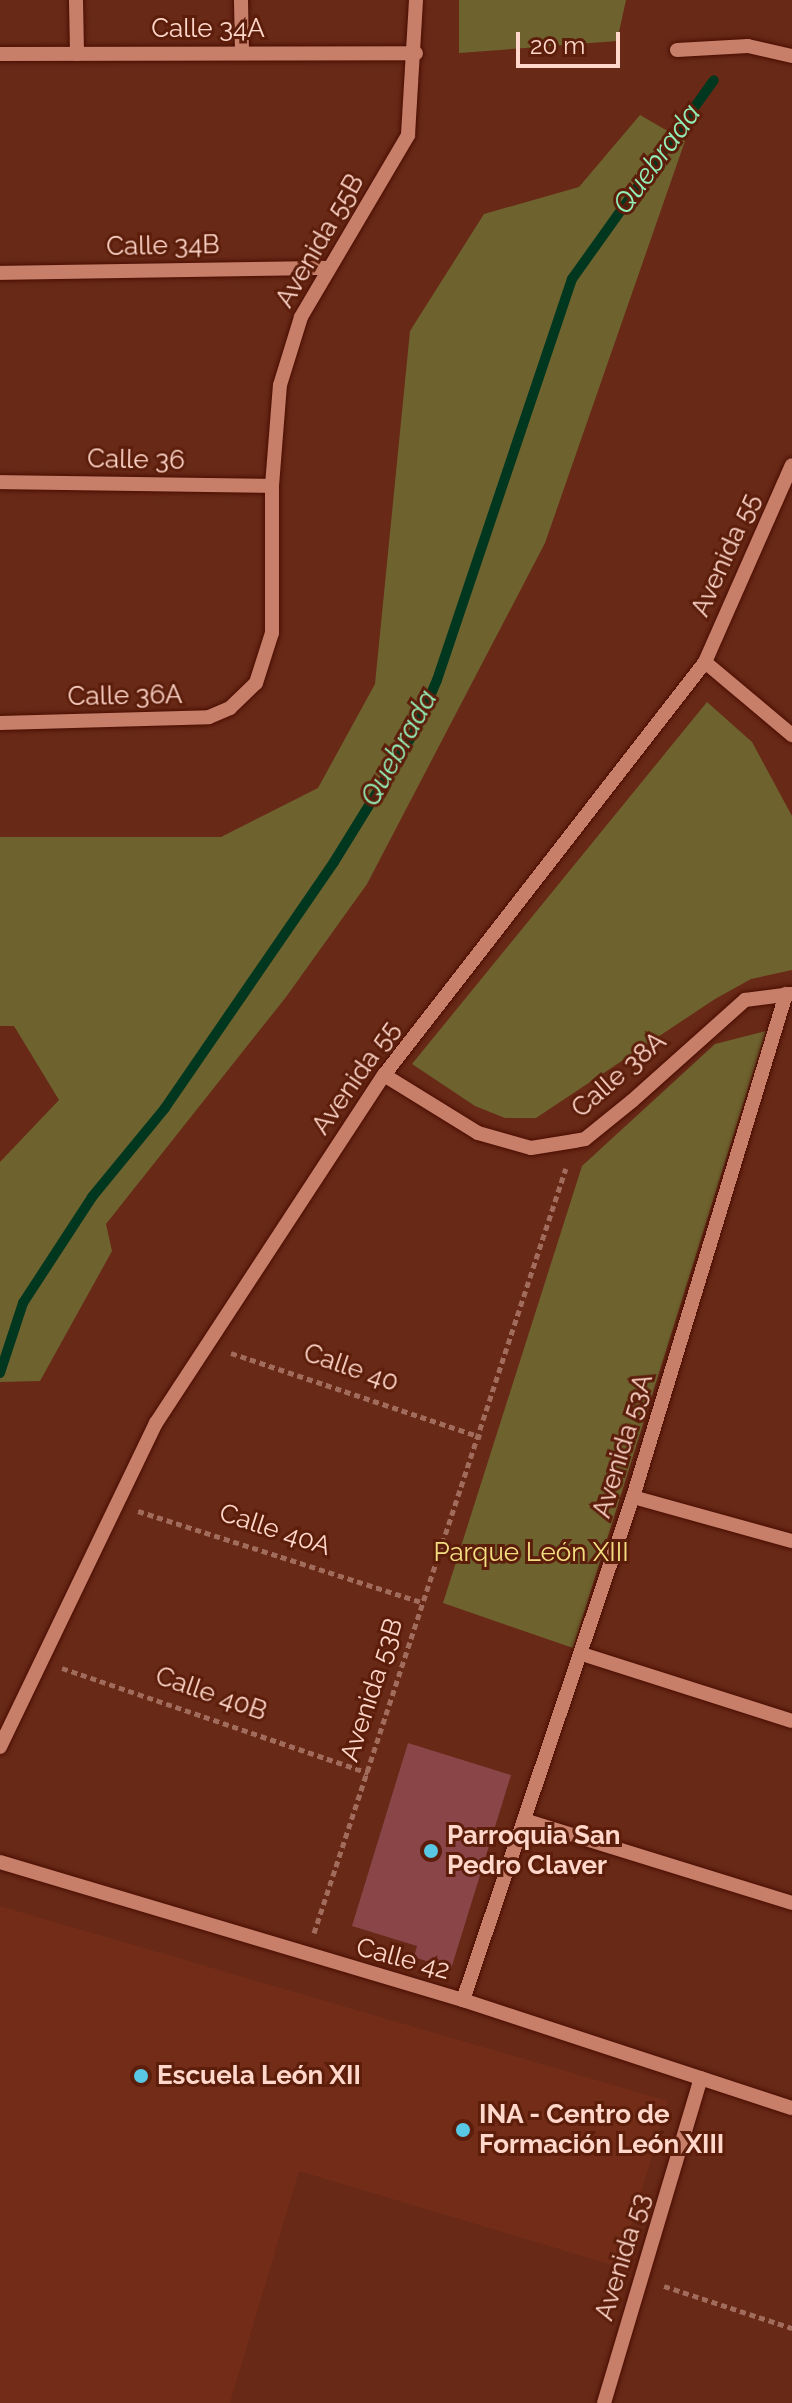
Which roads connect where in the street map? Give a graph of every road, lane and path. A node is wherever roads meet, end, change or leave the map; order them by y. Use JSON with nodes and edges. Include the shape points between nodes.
{"nodes":[{"id":1,"x":76,"y":0,"type":"edge"},
{"id":2,"x":241,"y":0,"type":"edge"},
{"id":3,"x":416,"y":0,"type":"edge"},
{"id":4,"x":677,"y":50,"type":"dead end"},
{"id":5,"x":242,"y":53,"type":"junction"},
{"id":6,"x":416,"y":53,"type":"junction"},
{"id":7,"x":0,"y":54,"type":"edge"},
{"id":8,"x":77,"y":54,"type":"junction"},
{"id":9,"x":792,"y":56,"type":"edge"},
{"id":10,"x":327,"y":268,"type":"junction"},
{"id":11,"x":0,"y":273,"type":"edge"},
{"id":12,"x":792,"y":465,"type":"edge"},
{"id":13,"x":0,"y":482,"type":"edge"},
{"id":14,"x":272,"y":486,"type":"junction"},
{"id":15,"x":705,"y":662,"type":"junction"},
{"id":16,"x":246,"y":696,"type":"joint"},
{"id":17,"x":0,"y":723,"type":"edge"},
{"id":18,"x":792,"y":735,"type":"edge"},
{"id":19,"x":789,"y":994,"type":"edge"},
{"id":20,"x":384,"y":1075,"type":"junction"},
{"id":21,"x":574,"y":1141,"type":"junction"},
{"id":22,"x":206,"y":1344,"type":"junction"},
{"id":23,"x":481,"y":1437,"type":"junction"},
{"id":24,"x":633,"y":1497,"type":"junction"},
{"id":25,"x":114,"y":1504,"type":"junction"},
{"id":26,"x":792,"y":1541,"type":"edge"},
{"id":27,"x":421,"y":1602,"type":"junction"},
{"id":28,"x":582,"y":1654,"type":"junction"},
{"id":29,"x":39,"y":1660,"type":"junction"},
{"id":30,"x":792,"y":1721,"type":"edge"},
{"id":31,"x":0,"y":1747,"type":"edge"},
{"id":32,"x":368,"y":1773,"type":"junction"},
{"id":33,"x":524,"y":1820,"type":"junction"},
{"id":34,"x":0,"y":1862,"type":"edge"},
{"id":35,"x":792,"y":1903,"type":"edge"},
{"id":36,"x":306,"y":1957,"type":"junction"},
{"id":37,"x":463,"y":2000,"type":"junction"},
{"id":38,"x":701,"y":2078,"type":"junction"},
{"id":39,"x":792,"y":2108,"type":"edge"},
{"id":40,"x":642,"y":2278,"type":"junction"},
{"id":41,"x":792,"y":2328,"type":"edge"},
{"id":42,"x":604,"y":2403,"type":"edge"}],
"edges":[{"from":1,"to":8,"type":"street"},
{"from":2,"to":5,"type":"street"},
{"from":3,"to":6,"type":"street","name":"Avenida 55B"},
{"from":4,"to":9,"type":"street","via":[[748,46]]},
{"from":5,"to":6,"type":"street","name":"Calle 34A"},
{"from":5,"to":8,"type":"street","name":"Calle 34A"},
{"from":6,"to":10,"type":"street","name":"Avenida 55B","via":[[413,111],[404,146]]},
{"from":7,"to":8,"type":"street","name":"Calle 34A"},
{"from":10,"to":11,"type":"street","name":"Calle 34B"},
{"from":10,"to":14,"type":"street","name":"Avenida 55B","via":[[301,317],[280,385]]},
{"from":12,"to":15,"type":"street","name":"Avenida 55"},
{"from":13,"to":14,"type":"street","name":"Calle 36"},
{"from":14,"to":16,"type":"street","name":"Avenida 55B","via":[[272,633],[263,668]]},
{"from":15,"to":18,"type":"street"},
{"from":15,"to":20,"type":"street","name":"Avenida 55"},
{"from":16,"to":17,"type":"street","name":"Calle 36A","via":[[209,717],[187,720]]},
{"from":19,"to":21,"type":"street","name":"Calle 38A","via":[[745,1000],[632,1101],[585,1139]]},
{"from":19,"to":24,"type":"street","name":"Avenida 53A"},
{"from":20,"to":21,"type":"street","name":"Calle 38A","via":[[478,1133],[531,1148]]},
{"from":20,"to":22,"type":"street","name":"Avenida 55"},
{"from":21,"to":23,"type":"path","name":"Avenida 53B"},
{"from":22,"to":23,"type":"path","name":"Calle 40"},
{"from":22,"to":25,"type":"street","name":"Avenida 55"},
{"from":23,"to":27,"type":"path","name":"Avenida 53B"},
{"from":24,"to":26,"type":"street"},
{"from":24,"to":28,"type":"street","name":"Avenida 53A"},
{"from":25,"to":27,"type":"path","name":"Calle 40A"},
{"from":25,"to":29,"type":"street","name":"Avenida 55"},
{"from":27,"to":32,"type":"path","name":"Avenida 53B"},
{"from":28,"to":30,"type":"street"},
{"from":28,"to":33,"type":"street","name":"Avenida 53A"},
{"from":29,"to":31,"type":"street","name":"Avenida 55"},
{"from":29,"to":32,"type":"path","name":"Calle 40B"},
{"from":32,"to":36,"type":"path","name":"Avenida 53B"},
{"from":33,"to":35,"type":"street"},
{"from":33,"to":37,"type":"street","name":"Avenida 53A"},
{"from":34,"to":36,"type":"street","name":"Calle 42"},
{"from":36,"to":37,"type":"street","name":"Calle 42"},
{"from":37,"to":38,"type":"street","name":"Calle 42"},
{"from":38,"to":39,"type":"street","name":"Calle 42"},
{"from":38,"to":40,"type":"street","name":"Avenida 53"},
{"from":40,"to":41,"type":"path"},
{"from":40,"to":42,"type":"street","name":"Avenida 53"}]}
